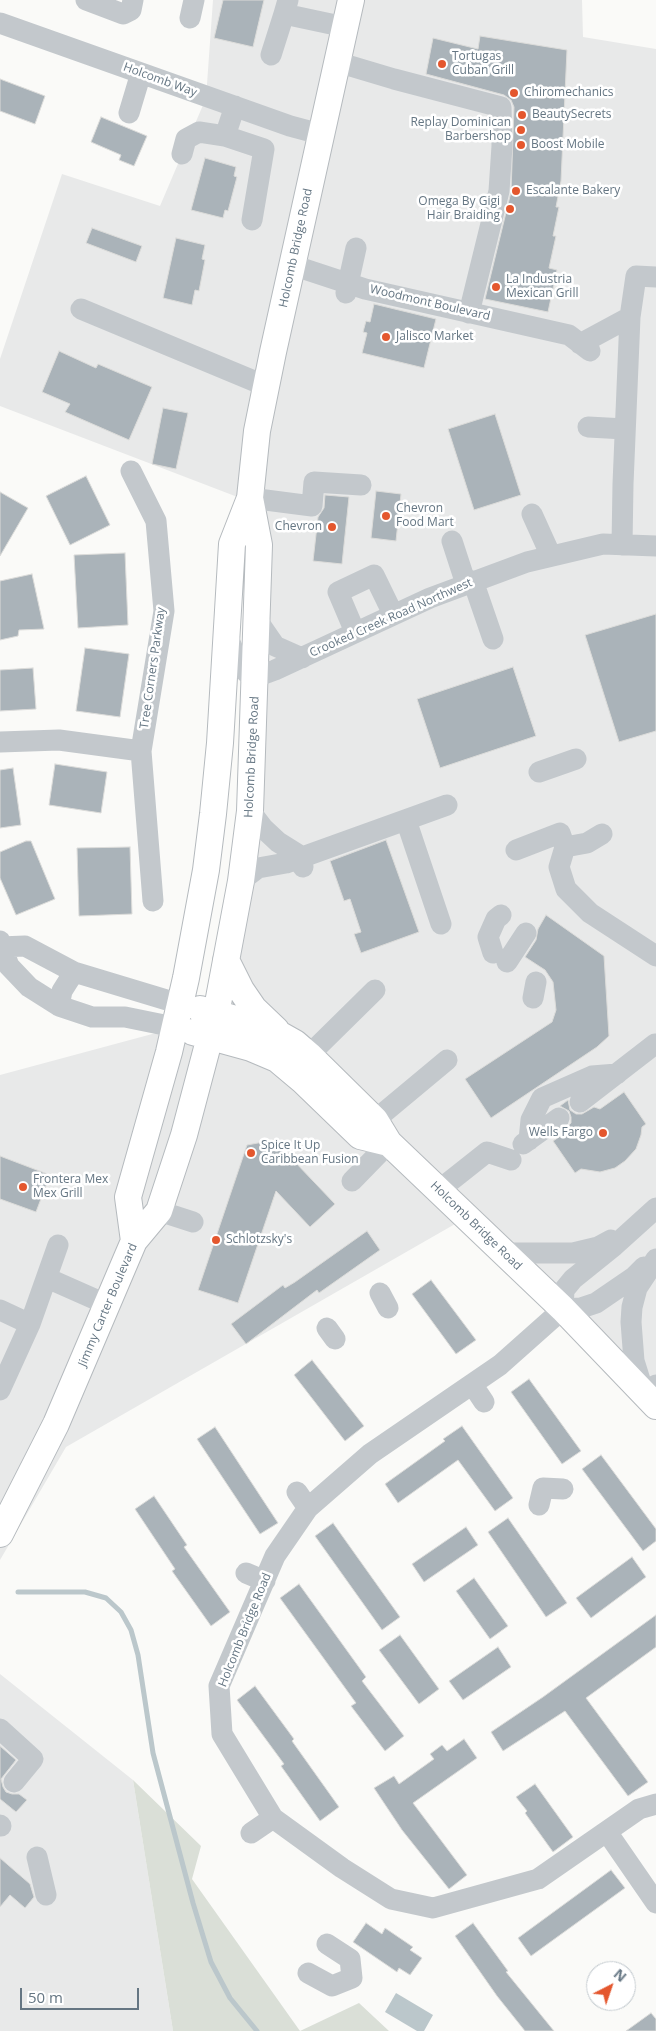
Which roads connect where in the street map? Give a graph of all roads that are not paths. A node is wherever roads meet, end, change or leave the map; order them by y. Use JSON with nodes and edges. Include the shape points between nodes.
{"nodes":[{"id":1,"x":86,"y":0,"type":"edge"},
{"id":2,"x":133,"y":0,"type":"edge"},
{"id":3,"x":351,"y":0,"type":"edge"},
{"id":4,"x":286,"y":7,"type":"edge"},
{"id":5,"x":0,"y":22,"type":"edge"},
{"id":6,"x":345,"y":27,"type":"junction"},
{"id":7,"x":271,"y":55,"type":"dead end"},
{"id":8,"x":337,"y":62,"type":"junction"},
{"id":9,"x":142,"y":73,"type":"junction"},
{"id":10,"x":235,"y":106,"type":"junction"},
{"id":11,"x":129,"y":113,"type":"dead end"},
{"id":12,"x":320,"y":134,"type":"junction"},
{"id":13,"x":225,"y":136,"type":"junction"},
{"id":14,"x":182,"y":154,"type":"dead end"},
{"id":15,"x":252,"y":220,"type":"dead end"},
{"id":16,"x":356,"y":248,"type":"dead end"},
{"id":17,"x":292,"y":265,"type":"junction"},
{"id":18,"x":656,"y":277,"type":"edge"},
{"id":19,"x":347,"y":288,"type":"junction"},
{"id":20,"x":81,"y":309,"type":"dead end"},
{"id":21,"x":469,"y":313,"type":"junction"},
{"id":22,"x":630,"y":317,"type":"junction"},
{"id":23,"x":536,"y":327,"type":"junction"},
{"id":24,"x":508,"y":340,"type":"dead end"},
{"id":25,"x":266,"y":386,"type":"junction"},
{"id":26,"x":588,"y":427,"type":"dead end"},
{"id":27,"x":625,"y":429,"type":"junction"},
{"id":28,"x":131,"y":471,"type":"dead end"},
{"id":29,"x":361,"y":485,"type":"dead end"},
{"id":30,"x":250,"y":498,"type":"junction"},
{"id":31,"x":532,"y":514,"type":"dead end"},
{"id":32,"x":452,"y":541,"type":"dead end"},
{"id":33,"x":622,"y":545,"type":"junction"},
{"id":34,"x":656,"y":546,"type":"edge"},
{"id":35,"x":551,"y":556,"type":"junction"},
{"id":36,"x":469,"y":582,"type":"junction"},
{"id":37,"x":394,"y":614,"type":"junction"},
{"id":38,"x":257,"y":620,"type":"junction"},
{"id":39,"x":355,"y":632,"type":"junction"},
{"id":40,"x":227,"y":635,"type":"junction"},
{"id":41,"x":493,"y":639,"type":"dead end"},
{"id":42,"x":302,"y":658,"type":"junction"},
{"id":43,"x":256,"y":676,"type":"junction"},
{"id":44,"x":0,"y":742,"type":"edge"},
{"id":45,"x":141,"y":750,"type":"junction"},
{"id":46,"x":576,"y":759,"type":"dead end"},
{"id":47,"x":539,"y":772,"type":"dead end"},
{"id":48,"x":447,"y":805,"type":"dead end"},
{"id":49,"x":250,"y":811,"type":"junction"},
{"id":50,"x":406,"y":820,"type":"junction"},
{"id":51,"x":602,"y":834,"type":"dead end"},
{"id":52,"x":565,"y":847,"type":"junction"},
{"id":53,"x":516,"y":850,"type":"dead end"},
{"id":54,"x":302,"y":862,"type":"junction"},
{"id":55,"x":241,"y":881,"type":"junction"},
{"id":56,"x":154,"y":901,"type":"dead end"},
{"id":57,"x":501,"y":915,"type":"dead end"},
{"id":58,"x":441,"y":924,"type":"dead end"},
{"id":59,"x":526,"y":933,"type":"dead end"},
{"id":60,"x":1,"y":944,"type":"edge"},
{"id":61,"x":656,"y":956,"type":"edge"},
{"id":62,"x":226,"y":960,"type":"junction"},
{"id":63,"x":74,"y":972,"type":"junction"},
{"id":64,"x":375,"y":990,"type":"dead end"},
{"id":65,"x":59,"y":1006,"type":"junction"},
{"id":66,"x":177,"y":1015,"type":"junction"},
{"id":67,"x":213,"y":1025,"type":"junction"},
{"id":68,"x":279,"y":1034,"type":"junction"},
{"id":69,"x":655,"y":1044,"type":"edge"},
{"id":70,"x":309,"y":1055,"type":"junction"},
{"id":71,"x":434,"y":1063,"type":"dead end"},
{"id":72,"x":617,"y":1074,"type":"junction"},
{"id":73,"x":580,"y":1102,"type":"dead end"},
{"id":74,"x":559,"y":1118,"type":"dead end"},
{"id":75,"x":375,"y":1120,"type":"junction"},
{"id":76,"x":529,"y":1140,"type":"junction"},
{"id":77,"x":389,"y":1143,"type":"junction"},
{"id":78,"x":352,"y":1181,"type":"dead end"},
{"id":79,"x":439,"y":1190,"type":"junction"},
{"id":80,"x":656,"y":1208,"type":"edge"},
{"id":81,"x":160,"y":1212,"type":"junction"},
{"id":82,"x":193,"y":1222,"type":"dead end"},
{"id":83,"x":637,"y":1225,"type":"junction"},
{"id":84,"x":134,"y":1241,"type":"junction"},
{"id":85,"x":58,"y":1245,"type":"dead end"},
{"id":86,"x":504,"y":1253,"type":"junction"},
{"id":87,"x":656,"y":1258,"type":"edge"},
{"id":88,"x":48,"y":1278,"type":"junction"},
{"id":89,"x":108,"y":1305,"type":"junction"},
{"id":90,"x":562,"y":1309,"type":"junction"},
{"id":91,"x":0,"y":1310,"type":"edge"},
{"id":92,"x":30,"y":1324,"type":"junction"},
{"id":93,"x":472,"y":1384,"type":"junction"},
{"id":94,"x":0,"y":1390,"type":"edge"},
{"id":95,"x":652,"y":1395,"type":"edge"},
{"id":96,"x":484,"y":1402,"type":"dead end"},
{"id":97,"x":563,"y":1489,"type":"dead end"},
{"id":98,"x":539,"y":1505,"type":"dead end"},
{"id":99,"x":0,"y":1534,"type":"edge"},
{"id":100,"x":0,"y":1729,"type":"edge"},
{"id":101,"x":14,"y":1782,"type":"dead end"},
{"id":102,"x":656,"y":1804,"type":"edge"},
{"id":103,"x":274,"y":1818,"type":"junction"},
{"id":104,"x":606,"y":1832,"type":"junction"},
{"id":105,"x":251,"y":1833,"type":"dead end"},
{"id":106,"x":37,"y":1857,"type":"dead end"},
{"id":107,"x":46,"y":1895,"type":"dead end"},
{"id":108,"x":656,"y":1903,"type":"edge"},
{"id":109,"x":326,"y":1944,"type":"dead end"},
{"id":110,"x":308,"y":1973,"type":"dead end"}],
"edges":[{"from":1,"to":2,"type":"street","via":[[123,14],[131,10]]},
{"from":3,"to":6,"type":"main road","name":"Holcomb Bridge Road"},
{"from":4,"to":6,"type":"street"},
{"from":4,"to":7,"type":"street"},
{"from":5,"to":9,"type":"street","name":"Holcomb Way"},
{"from":6,"to":8,"type":"main road","name":"Holcomb Bridge Road"},
{"from":8,"to":12,"type":"main road","name":"Holcomb Bridge Road"},
{"from":8,"to":21,"type":"street","via":[[501,106],[499,191]]},
{"from":9,"to":10,"type":"street","name":"Holcomb Way"},
{"from":9,"to":11,"type":"street"},
{"from":10,"to":12,"type":"street","name":"Holcomb Way"},
{"from":10,"to":13,"type":"street"},
{"from":12,"to":17,"type":"main road","name":"Holcomb Bridge Road"},
{"from":13,"to":14,"type":"street","via":[[199,132],[186,139]]},
{"from":13,"to":15,"type":"street","via":[[264,150]]},
{"from":16,"to":19,"type":"street"},
{"from":17,"to":19,"type":"street","name":"Woodmont Boulevard"},
{"from":17,"to":25,"type":"main road","name":"Holcomb Bridge Road"},
{"from":18,"to":22,"type":"street","via":[[636,276]]},
{"from":19,"to":21,"type":"street","name":"Woodmont Boulevard","via":[[365,289]]},
{"from":20,"to":25,"type":"street"},
{"from":21,"to":23,"type":"street","name":"Woodmont Boulevard"},
{"from":22,"to":23,"type":"street","name":"Woodmont Boulevard","via":[[580,343]]},
{"from":22,"to":27,"type":"street"},
{"from":23,"to":24,"type":"street"},
{"from":25,"to":30,"type":"main road","name":"Holcomb Bridge Road","via":[[257,431]]},
{"from":26,"to":27,"type":"street"},
{"from":27,"to":33,"type":"street"},
{"from":28,"to":45,"type":"street","name":"Tree Corners Parkway","via":[[156,521],[164,611]]},
{"from":29,"to":30,"type":"street","via":[[314,482],[312,506]]},
{"from":30,"to":38,"type":"main road","name":"Holcomb Bridge Road","via":[[259,545]]},
{"from":30,"to":40,"type":"main road","name":"Holcomb Bridge Road","via":[[232,544]]},
{"from":31,"to":35,"type":"street"},
{"from":32,"to":36,"type":"street"},
{"from":33,"to":34,"type":"street","name":"Crooked Creek Road Northwest"},
{"from":33,"to":35,"type":"street","name":"Crooked Creek Road Northwest","via":[[603,544]]},
{"from":35,"to":36,"type":"street","name":"Crooked Creek Road Northwest"},
{"from":36,"to":37,"type":"street","name":"Crooked Creek Road Northwest"},
{"from":36,"to":41,"type":"street"},
{"from":37,"to":39,"type":"street","name":"Crooked Creek Road Northwest"},
{"from":37,"to":39,"type":"street","via":[[374,576],[338,592]]},
{"from":38,"to":42,"type":"street","name":"Crooked Creek Road Northwest","via":[[275,646]]},
{"from":38,"to":43,"type":"main road","name":"Holcomb Bridge Road"},
{"from":39,"to":42,"type":"street","name":"Crooked Creek Road Northwest"},
{"from":40,"to":43,"type":"street","via":[[239,664],[247,673]]},
{"from":40,"to":66,"type":"main road","name":"Holcomb Bridge Road","via":[[213,814],[197,925]]},
{"from":42,"to":43,"type":"street","name":"Crooked Creek Road Northwest"},
{"from":43,"to":49,"type":"main road","name":"Holcomb Bridge Road"},
{"from":44,"to":45,"type":"street","via":[[59,740]]},
{"from":45,"to":56,"type":"street","name":"Tree Corners Parkway"},
{"from":46,"to":47,"type":"street"},
{"from":48,"to":50,"type":"street"},
{"from":49,"to":54,"type":"street","via":[[263,828]]},
{"from":49,"to":55,"type":"main road","name":"Holcomb Bridge Road"},
{"from":50,"to":54,"type":"street","via":[[344,833]]},
{"from":50,"to":58,"type":"street"},
{"from":51,"to":52,"type":"street","via":[[587,843]]},
{"from":52,"to":53,"type":"street","via":[[560,833]]},
{"from":52,"to":61,"type":"street","via":[[559,867],[566,889],[590,913]]},
{"from":54,"to":55,"type":"street","via":[[258,868]]},
{"from":55,"to":62,"type":"main road","name":"Holcomb Bridge Road"},
{"from":57,"to":59,"type":"street","via":[[488,937],[500,958]]},
{"from":60,"to":63,"type":"street","via":[[25,946]]},
{"from":60,"to":65,"type":"street","via":[[8,966],[30,987]]},
{"from":62,"to":67,"type":"main road","name":"Holcomb Bridge Road"},
{"from":62,"to":68,"type":"main road","via":[[254,1009]]},
{"from":63,"to":65,"type":"street","via":[[62,990]]},
{"from":63,"to":66,"type":"street"},
{"from":64,"to":70,"type":"street","via":[[353,1005]]},
{"from":65,"to":66,"type":"street","via":[[92,1017]]},
{"from":66,"to":67,"type":"main road","name":"Holcomb Bridge Road"},
{"from":66,"to":84,"type":"main road","name":"Holcomb Bridge Road","via":[[128,1197]]},
{"from":67,"to":68,"type":"main road","name":"Holcomb Bridge Road","via":[[243,1020]]},
{"from":67,"to":77,"type":"main road","name":"Holcomb Bridge Road","via":[[277,1059],[360,1136]]},
{"from":67,"to":81,"type":"main road","name":"Jimmy Carter Boulevard"},
{"from":68,"to":70,"type":"main road","name":"Holcomb Bridge Road"},
{"from":69,"to":72,"type":"street"},
{"from":70,"to":75,"type":"main road","name":"Holcomb Bridge Road"},
{"from":71,"to":75,"type":"street"},
{"from":72,"to":73,"type":"street"},
{"from":72,"to":76,"type":"street","via":[[592,1076],[542,1098],[531,1120]]},
{"from":74,"to":76,"type":"street"},
{"from":75,"to":77,"type":"main road","name":"Holcomb Bridge Road"},
{"from":76,"to":79,"type":"street","via":[[507,1159],[487,1152]]},
{"from":77,"to":78,"type":"street"},
{"from":77,"to":79,"type":"main road","name":"Holcomb Bridge Road"},
{"from":79,"to":86,"type":"main road","name":"Holcomb Bridge Road"},
{"from":80,"to":83,"type":"street"},
{"from":81,"to":82,"type":"street"},
{"from":81,"to":84,"type":"main road","name":"Jimmy Carter Boulevard"},
{"from":83,"to":86,"type":"street","via":[[598,1247],[574,1253]]},
{"from":83,"to":90,"type":"street","via":[[573,1279],[564,1290]]},
{"from":84,"to":89,"type":"main road","name":"Jimmy Carter Boulevard"},
{"from":85,"to":88,"type":"street"},
{"from":86,"to":90,"type":"main road","name":"Holcomb Bridge Road"},
{"from":87,"to":90,"type":"street","via":[[596,1303]]},
{"from":87,"to":95,"type":"street","via":[[637,1288],[631,1322],[634,1361]]},
{"from":88,"to":89,"type":"street"},
{"from":88,"to":92,"type":"street"},
{"from":89,"to":99,"type":"main road","name":"Jimmy Carter Boulevard","via":[[56,1424]]},
{"from":90,"to":93,"type":"street","name":"Holcomb Bridge Road","via":[[500,1365]]},
{"from":90,"to":95,"type":"main road","name":"Holcomb Bridge Road"},
{"from":91,"to":92,"type":"street"},
{"from":92,"to":94,"type":"street"},
{"from":93,"to":96,"type":"street"},
{"from":93,"to":103,"type":"street","name":"Holcomb Bridge Road","via":[[302,1500],[275,1556],[255,1577],[220,1686],[222,1734]]},
{"from":97,"to":98,"type":"street","via":[[543,1488]]},
{"from":100,"to":101,"type":"street","via":[[33,1759]]},
{"from":102,"to":104,"type":"street","name":"Holcomb Bridge Road","via":[[639,1809]]},
{"from":103,"to":104,"type":"street","name":"Holcomb Bridge Road","via":[[391,1899],[433,1908],[538,1879]]},
{"from":103,"to":105,"type":"street"},
{"from":104,"to":108,"type":"street"},
{"from":106,"to":107,"type":"street"},
{"from":109,"to":110,"type":"street","via":[[350,1959],[352,1978],[332,1986]]}]}
